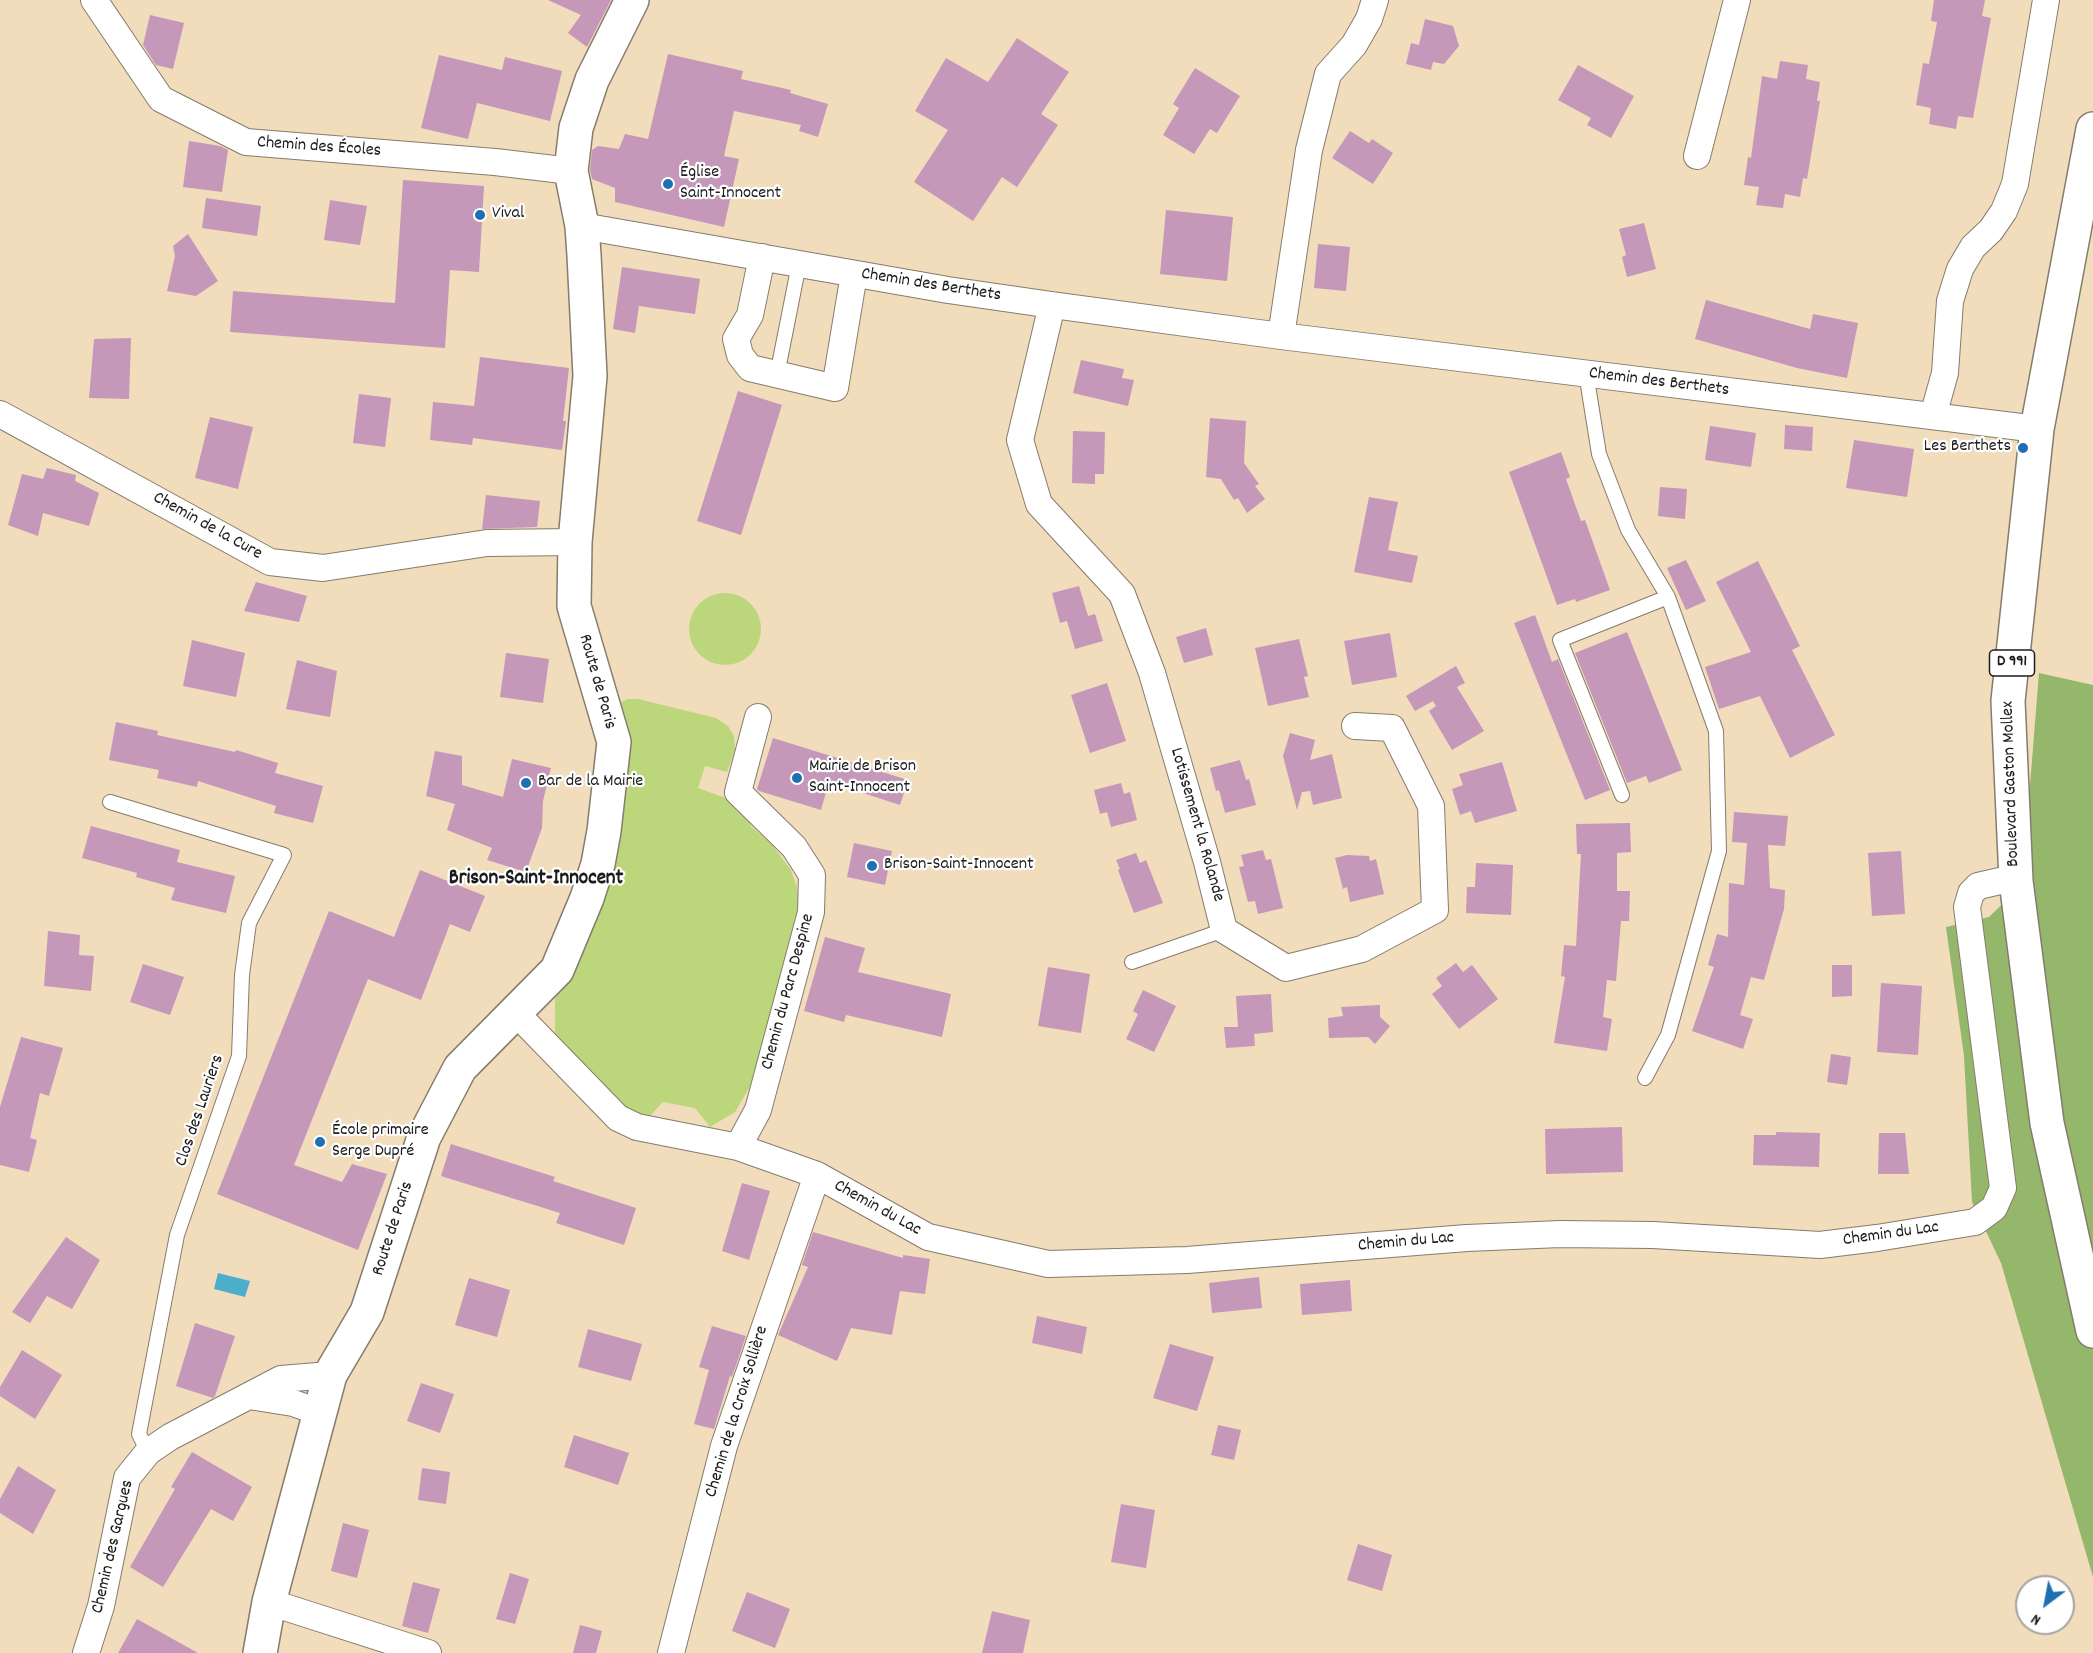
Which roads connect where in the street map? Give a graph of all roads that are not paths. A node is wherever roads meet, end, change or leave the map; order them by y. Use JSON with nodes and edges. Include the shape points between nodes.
{"nodes":[{"id":1,"x":94,"y":0,"type":"edge"},
{"id":2,"x":632,"y":0,"type":"edge"},
{"id":3,"x":1375,"y":0,"type":"edge"},
{"id":4,"x":1737,"y":0,"type":"edge"},
{"id":5,"x":2046,"y":0,"type":"edge"},
{"id":6,"x":2093,"y":129,"type":"edge"},
{"id":7,"x":1696,"y":156,"type":"dead end"},
{"id":8,"x":571,"y":171,"type":"junction"},
{"id":9,"x":582,"y":226,"type":"junction"},
{"id":10,"x":762,"y":257,"type":"junction"},
{"id":11,"x":800,"y":264,"type":"junction"},
{"id":12,"x":854,"y":274,"type":"junction"},
{"id":13,"x":1052,"y":305,"type":"junction"},
{"id":14,"x":1281,"y":336,"type":"junction"},
{"id":15,"x":1586,"y":374,"type":"junction"},
{"id":16,"x":777,"y":375,"type":"junction"},
{"id":17,"x":0,"y":414,"type":"edge"},
{"id":18,"x":1933,"y":416,"type":"junction"},
{"id":19,"x":2037,"y":429,"type":"junction"},
{"id":20,"x":575,"y":542,"type":"junction"},
{"id":21,"x":1668,"y":597,"type":"junction"},
{"id":22,"x":758,"y":717,"type":"dead end"},
{"id":23,"x":1355,"y":726,"type":"dead end"},
{"id":24,"x":1622,"y":795,"type":"dead end"},
{"id":25,"x":110,"y":802,"type":"dead end"},
{"id":26,"x":2016,"y":881,"type":"junction"},
{"id":27,"x":1224,"y":930,"type":"junction"},
{"id":28,"x":1132,"y":962,"type":"dead end"},
{"id":29,"x":515,"y":1012,"type":"junction"},
{"id":30,"x":1645,"y":1078,"type":"dead end"},
{"id":31,"x":738,"y":1147,"type":"junction"},
{"id":32,"x":817,"y":1175,"type":"junction"},
{"id":33,"x":2093,"y":1331,"type":"edge"},
{"id":34,"x":330,"y":1375,"type":"junction"},
{"id":35,"x":249,"y":1396,"type":"junction"},
{"id":36,"x":319,"y":1412,"type":"junction"},
{"id":37,"x":148,"y":1452,"type":"junction"},
{"id":38,"x":269,"y":1602,"type":"junction"},
{"id":39,"x":86,"y":1653,"type":"edge"},
{"id":40,"x":260,"y":1653,"type":"edge"},
{"id":41,"x":428,"y":1653,"type":"edge"},
{"id":42,"x":671,"y":1653,"type":"edge"}],
"edges":[{"from":1,"to":8,"type":"street","name":"Chemin des Écoles","via":[[161,99],[246,142]]},
{"from":2,"to":8,"type":"street","name":"Route de Paris","via":[[592,80],[576,128]]},
{"from":3,"to":14,"type":"street","via":[[1354,45],[1328,74],[1309,150]]},
{"from":4,"to":7,"type":"street"},
{"from":5,"to":18,"type":"street","via":[[2015,184],[2004,211],[1960,269],[1950,301],[1945,373]]},
{"from":6,"to":19,"type":"street","name":"Boulevard Gaston Mollex","number":"D 991"},
{"from":8,"to":9,"type":"street","name":"Route de Paris"},
{"from":9,"to":10,"type":"street","name":"Chemin des Berthets"},
{"from":9,"to":20,"type":"street","name":"Route de Paris","via":[[590,376]]},
{"from":10,"to":11,"type":"street","name":"Chemin des Berthets"},
{"from":10,"to":16,"type":"street","via":[[750,315],[736,339],[740,355],[750,369]]},
{"from":11,"to":12,"type":"street","name":"Chemin des Berthets"},
{"from":11,"to":16,"type":"lane"},
{"from":12,"to":13,"type":"street","name":"Chemin des Berthets"},
{"from":12,"to":16,"type":"street","via":[[835,388]]},
{"from":13,"to":14,"type":"street","name":"Chemin des Berthets"},
{"from":13,"to":27,"type":"street","name":"Lotissement la Rolande","via":[[1020,440],[1039,504],[1122,594],[1152,673]]},
{"from":14,"to":15,"type":"street","name":"Chemin des Berthets"},
{"from":15,"to":18,"type":"street","name":"Chemin des Berthets"},
{"from":15,"to":21,"type":"lane","via":[[1599,454],[1628,530]]},
{"from":17,"to":20,"type":"street","name":"Chemin de la Cure","via":[[270,562],[323,568],[487,543]]},
{"from":18,"to":19,"type":"street","name":"Chemin des Berthets"},
{"from":19,"to":26,"type":"street","name":"Boulevard Gaston Mollex","number":"D 991","via":[[2008,701]]},
{"from":20,"to":29,"type":"street","name":"Route de Paris","via":[[574,606],[614,742],[604,831],[587,898],[557,970]]},
{"from":21,"to":24,"type":"lane","via":[[1560,640]]},
{"from":21,"to":30,"type":"lane","via":[[1716,731],[1719,851],[1668,1035]]},
{"from":22,"to":31,"type":"street","name":"Chemin du Parc Despine","via":[[738,792],[794,847],[812,875],[812,912],[758,1110]]},
{"from":23,"to":27,"type":"street","via":[[1392,728],[1431,806],[1435,910],[1362,949],[1286,968]]},
{"from":25,"to":37,"type":"lane","name":"Clos des Lauriers","via":[[284,855],[249,923],[242,975],[239,1056],[177,1235],[140,1434]]},
{"from":26,"to":32,"type":"street","name":"Chemin du Lac","via":[[1978,886],[1971,893],[1967,908],[2003,1188],[1994,1208],[1975,1222],[1820,1245],[1560,1234],[1187,1260],[1048,1264],[928,1237]]},
{"from":26,"to":33,"type":"street","name":"Boulevard Gaston Mollex","number":"D 991","via":[[2047,1124]]},
{"from":27,"to":28,"type":"lane"},
{"from":29,"to":31,"type":"street","name":"Chemin du Lac","via":[[618,1118],[637,1127]]},
{"from":29,"to":34,"type":"street","name":"Route de Paris","via":[[460,1068],[424,1137],[367,1312]]},
{"from":31,"to":32,"type":"street","name":"Chemin du Lac"},
{"from":32,"to":42,"type":"street","name":"Chemin de la Croix Sollière","via":[[724,1446]]},
{"from":34,"to":35,"type":"street","name":"Chemin des Gargues","via":[[281,1379]]},
{"from":34,"to":36,"type":"street","name":"Route de Paris"},
{"from":35,"to":36,"type":"street"},
{"from":35,"to":37,"type":"street","name":"Chemin des Gargues"},
{"from":36,"to":38,"type":"street","name":"Route de Paris"},
{"from":37,"to":39,"type":"street","name":"Chemin des Gargues","via":[[127,1478],[101,1606]]},
{"from":38,"to":40,"type":"street","name":"Route de Paris"},
{"from":38,"to":41,"type":"street"}]}
